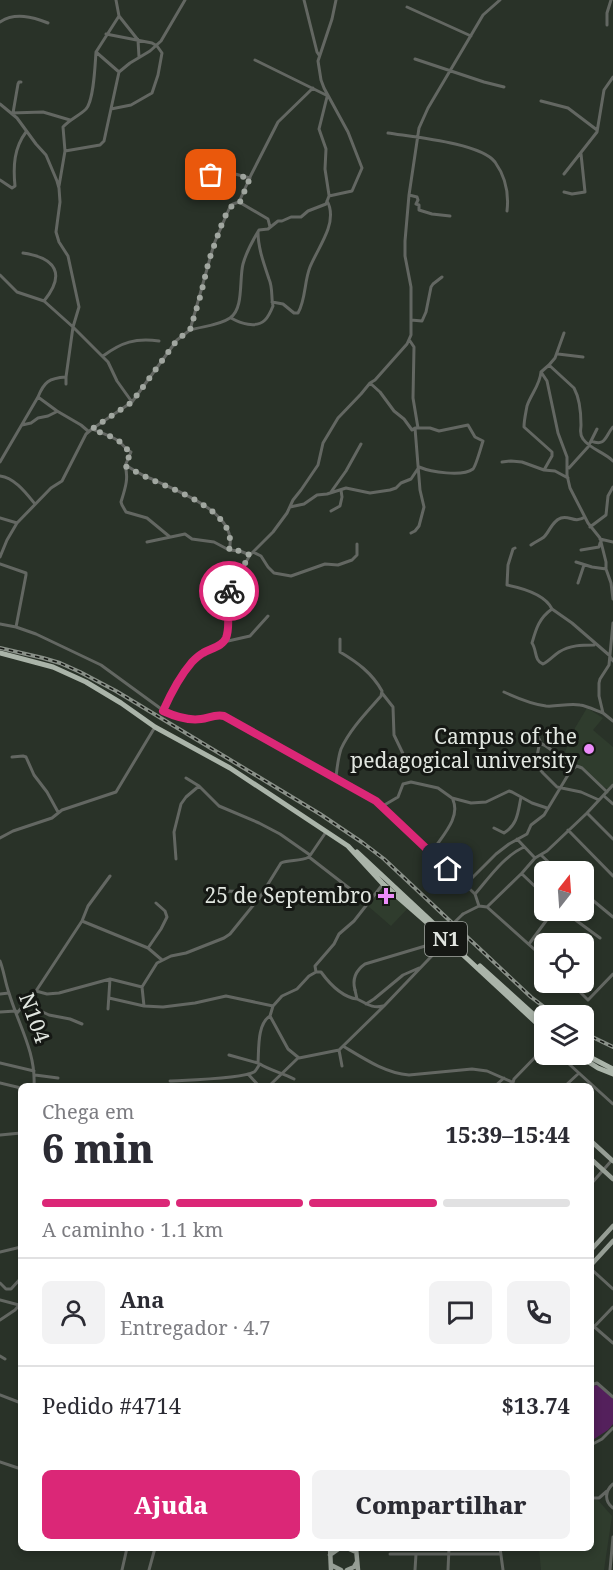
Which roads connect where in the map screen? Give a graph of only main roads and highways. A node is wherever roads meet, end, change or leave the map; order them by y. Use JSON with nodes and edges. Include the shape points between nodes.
{"nodes":[{"id":1,"x":0,"y":653,"type":"edge"},
{"id":2,"x":348,"y":846,"type":"junction"},
{"id":3,"x":448,"y":939,"type":"junction"},
{"id":4,"x":534,"y":1015,"type":"edge"},
{"id":5,"x":534,"y":1021,"type":"edge"},
{"id":6,"x":594,"y":1062,"type":"edge"},
{"id":7,"x":594,"y":1063,"type":"edge"},
{"id":8,"x":599,"y":1066,"type":"junction"},
{"id":9,"x":613,"y":1069,"type":"edge"},
{"id":10,"x":613,"y":1074,"type":"edge"},
{"id":11,"x":594,"y":1144,"type":"edge"},
{"id":12,"x":613,"y":1161,"type":"edge"},
{"id":13,"x":594,"y":1162,"type":"edge"},
{"id":14,"x":613,"y":1179,"type":"edge"},
{"id":15,"x":612,"y":1229,"type":"edge"},
{"id":16,"x":613,"y":1241,"type":"edge"},
{"id":17,"x":594,"y":1247,"type":"edge"},
{"id":18,"x":594,"y":1263,"type":"edge"},
{"id":19,"x":330,"y":1551,"type":"edge"},
{"id":20,"x":336,"y":1551,"type":"edge"},
{"id":21,"x":356,"y":1551,"type":"edge"},
{"id":22,"x":330,"y":1555,"type":"junction"},
{"id":23,"x":357,"y":1562,"type":"junction"},
{"id":24,"x":331,"y":1568,"type":"edge"},
{"id":25,"x":341,"y":1570,"type":"edge"},
{"id":26,"x":347,"y":1570,"type":"edge"},
{"id":27,"x":358,"y":1570,"type":"edge"}],
"edges":[{"from":1,"to":2,"type":"highway","number":"N1","via":[[69,673],[230,768]]},
{"from":2,"to":3,"type":"highway","number":"N1","via":[[383,884]]},
{"from":2,"to":3,"type":"highway","number":"N1","via":[[372,864]]},
{"from":3,"to":4,"type":"highway","number":"N1"},
{"from":3,"to":5,"type":"highway","number":"N1"},
{"from":6,"to":8,"type":"highway"},
{"from":7,"to":8,"type":"highway"},
{"from":8,"to":9,"type":"highway"},
{"from":8,"to":10,"type":"highway"},
{"from":11,"to":12,"type":"main road"},
{"from":13,"to":14,"type":"main road"},
{"from":15,"to":17,"type":"main road"},
{"from":16,"to":18,"type":"main road"},
{"from":19,"to":22,"type":"main road"},
{"from":20,"to":22,"type":"main road"},
{"from":21,"to":23,"type":"main road"},
{"from":22,"to":24,"type":"main road"},
{"from":23,"to":26,"type":"main road"},
{"from":23,"to":27,"type":"main road"},
{"from":24,"to":25,"type":"main road"}]}
